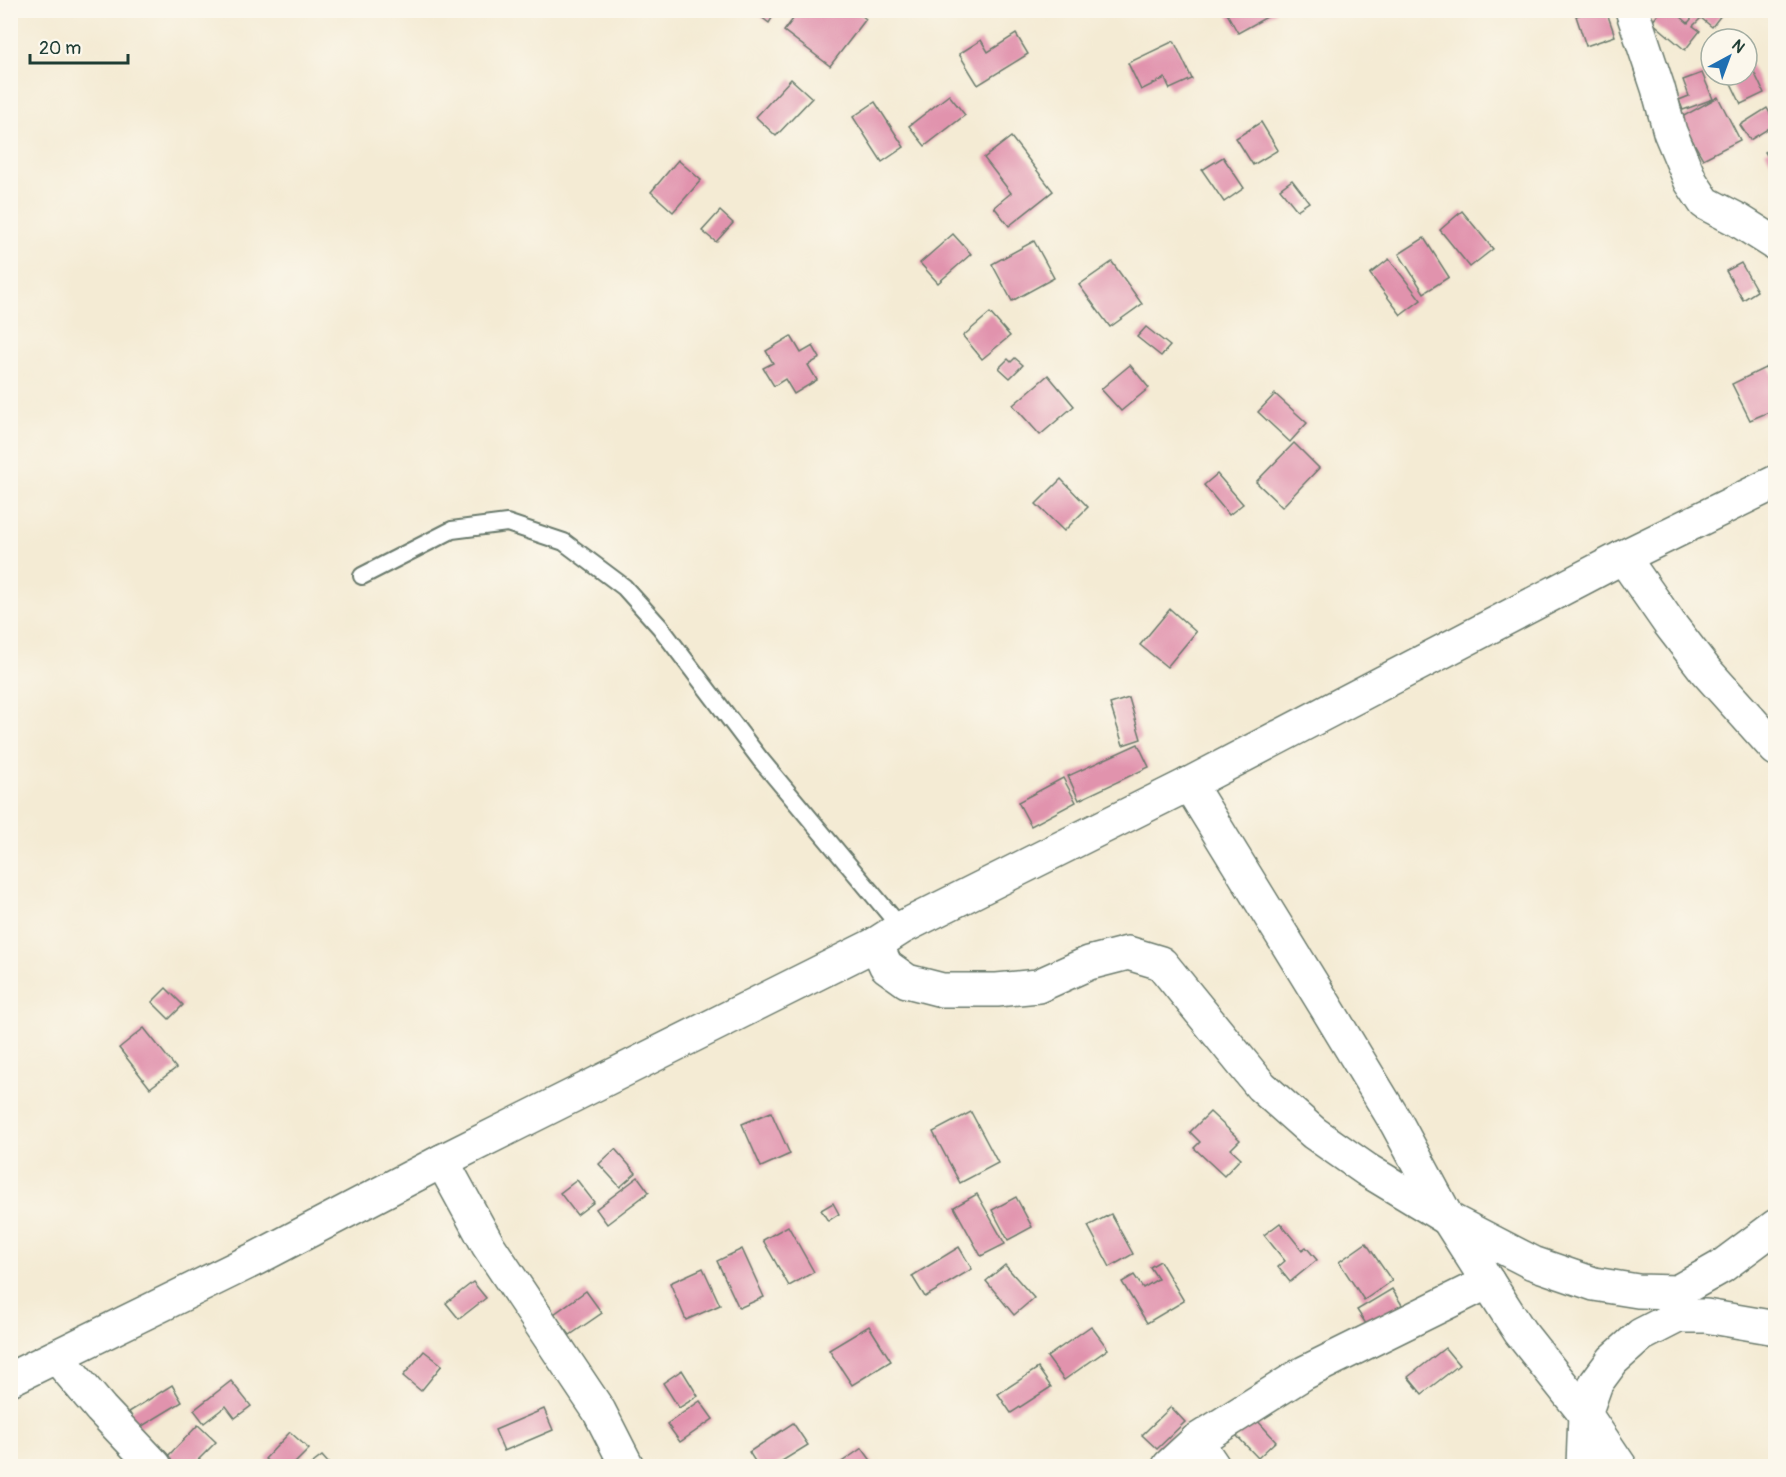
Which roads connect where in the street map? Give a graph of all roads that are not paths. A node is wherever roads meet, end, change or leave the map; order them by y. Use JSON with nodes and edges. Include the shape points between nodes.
{"nodes":[{"id":1,"x":1632,"y":10,"type":"edge"},
{"id":2,"x":1776,"y":244,"type":"edge"},
{"id":3,"x":1776,"y":482,"type":"edge"},
{"id":4,"x":1623,"y":556,"type":"junction"},
{"id":5,"x":362,"y":576,"type":"dead end"},
{"id":6,"x":1776,"y":749,"type":"edge"},
{"id":7,"x":1189,"y":784,"type":"junction"},
{"id":8,"x":888,"y":936,"type":"junction"},
{"id":9,"x":442,"y":1161,"type":"junction"},
{"id":10,"x":1448,"y":1219,"type":"junction"},
{"id":11,"x":1776,"y":1226,"type":"edge"},
{"id":12,"x":1488,"y":1282,"type":"junction"},
{"id":13,"x":1776,"y":1328,"type":"edge"},
{"id":14,"x":57,"y":1357,"type":"junction"},
{"id":15,"x":10,"y":1379,"type":"edge"},
{"id":16,"x":1585,"y":1414,"type":"junction"},
{"id":17,"x":1205,"y":1454,"type":"edge"},
{"id":18,"x":155,"y":1467,"type":"edge"},
{"id":19,"x":627,"y":1467,"type":"edge"},
{"id":20,"x":1169,"y":1467,"type":"edge"},
{"id":21,"x":1583,"y":1467,"type":"edge"},
{"id":22,"x":1620,"y":1467,"type":"edge"}],
"edges":[{"from":1,"to":2,"type":"street","via":[[1670,132],[1691,182],[1705,202]]},
{"from":3,"to":4,"type":"street"},
{"from":4,"to":6,"type":"street","via":[[1706,671]]},
{"from":4,"to":7,"type":"street"},
{"from":5,"to":8,"type":"lane","via":[[452,530],[507,523],[564,542],[624,587],[660,627]]},
{"from":7,"to":8,"type":"street"},
{"from":7,"to":10,"type":"street","via":[[1373,1084]]},
{"from":8,"to":9,"type":"street"},
{"from":8,"to":10,"type":"street","via":[[886,966],[907,981],[942,990],[1038,986],[1089,963],[1128,953],[1161,963],[1261,1086],[1314,1133]]},
{"from":9,"to":14,"type":"street"},
{"from":9,"to":19,"type":"street","via":[[489,1245],[599,1411]]},
{"from":10,"to":11,"type":"street","via":[[1533,1263],[1594,1284],[1677,1292],[1721,1267]]},
{"from":10,"to":12,"type":"street"},
{"from":12,"to":16,"type":"street","via":[[1520,1332]]},
{"from":12,"to":17,"type":"street","via":[[1304,1373]]},
{"from":13,"to":16,"type":"street","via":[[1706,1316],[1678,1316],[1641,1335],[1613,1360],[1596,1383]]},
{"from":14,"to":15,"type":"street"},
{"from":14,"to":18,"type":"street"},
{"from":16,"to":21,"type":"street"},
{"from":16,"to":22,"type":"street"},
{"from":17,"to":20,"type":"street"}]}
